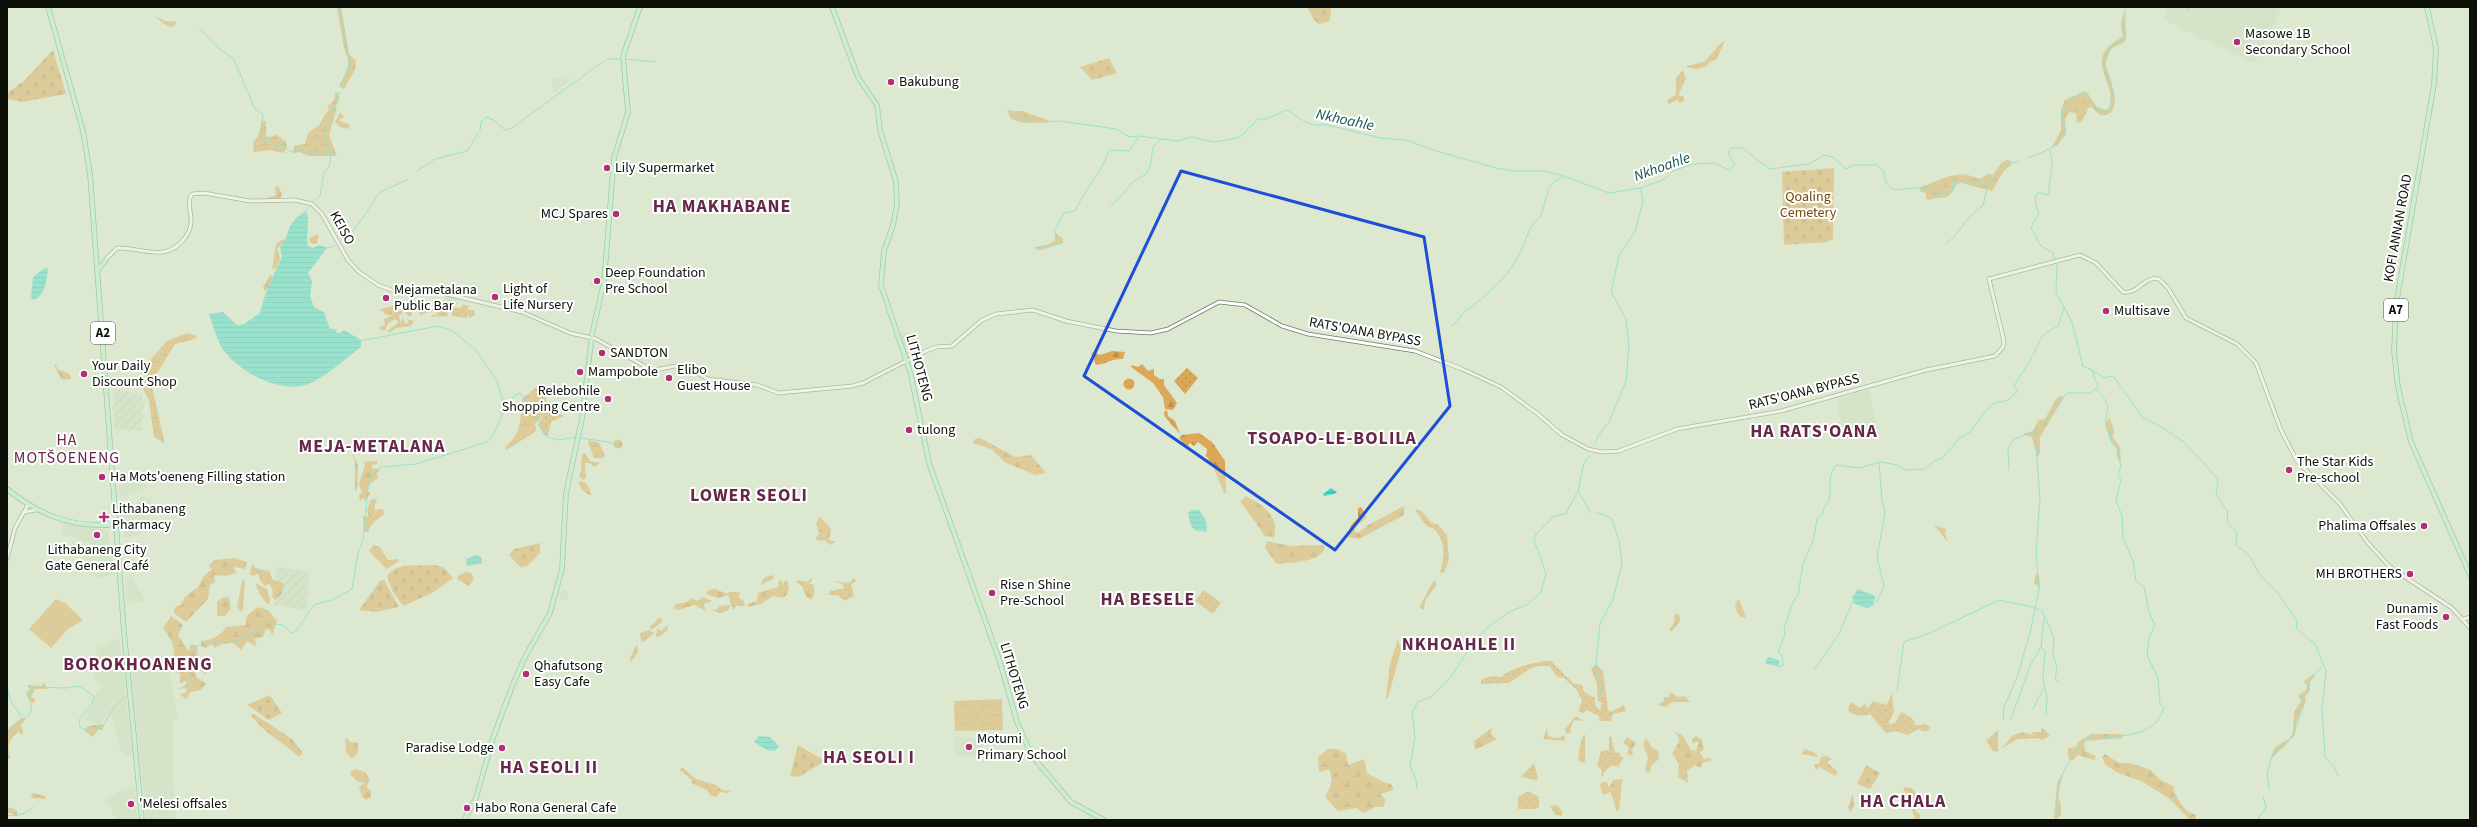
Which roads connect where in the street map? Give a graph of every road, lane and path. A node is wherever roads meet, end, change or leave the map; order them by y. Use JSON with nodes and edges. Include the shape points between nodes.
{"nodes":[{"id":1,"x":48,"y":7,"type":"edge"},
{"id":2,"x":640,"y":7,"type":"edge"},
{"id":3,"x":832,"y":7,"type":"edge"},
{"id":4,"x":2427,"y":7,"type":"edge"},
{"id":5,"x":96,"y":254,"type":"junction"},
{"id":6,"x":106,"y":259,"type":"junction"},
{"id":7,"x":96,"y":260,"type":"junction"},
{"id":8,"x":98,"y":271,"type":"junction"},
{"id":9,"x":592,"y":339,"type":"junction"},
{"id":10,"x":906,"y":360,"type":"junction"},
{"id":11,"x":7,"y":489,"type":"edge"},
{"id":12,"x":28,"y":505,"type":"junction"},
{"id":13,"x":36,"y":510,"type":"junction"},
{"id":14,"x":116,"y":511,"type":"junction"},
{"id":15,"x":24,"y":512,"type":"junction"},
{"id":16,"x":117,"y":524,"type":"junction"},
{"id":17,"x":105,"y":525,"type":"junction"},
{"id":18,"x":118,"y":532,"type":"junction"},
{"id":19,"x":7,"y":560,"type":"edge"},
{"id":20,"x":2465,"y":562,"type":"junction"},
{"id":21,"x":2470,"y":571,"type":"edge"},
{"id":22,"x":2470,"y":574,"type":"edge"},
{"id":23,"x":2470,"y":617,"type":"edge"},
{"id":24,"x":2464,"y":619,"type":"junction"},
{"id":25,"x":2468,"y":623,"type":"edge"},
{"id":26,"x":2470,"y":628,"type":"edge"},
{"id":27,"x":142,"y":820,"type":"edge"},
{"id":28,"x":464,"y":820,"type":"edge"},
{"id":29,"x":1104,"y":820,"type":"edge"}],
"edges":[{"from":1,"to":5,"type":"main road","number":"A2","via":[[88,154]]},
{"from":2,"to":9,"type":"main road","via":[[623,56],[628,112],[614,158],[606,266]]},
{"from":3,"to":10,"type":"main road","name":"LITHOTENG","via":[[863,87],[877,105],[880,130],[896,182],[897,204],[884,251],[881,285]]},
{"from":4,"to":20,"type":"main road","name":"KOFI ANNAN ROAD","number":"A7","via":[[2436,48],[2434,84],[2396,305],[2394,351],[2398,387],[2411,442]]},
{"from":5,"to":6,"type":"main road"},
{"from":5,"to":7,"type":"main road","number":"A2"},
{"from":6,"to":7,"type":"main road"},
{"from":6,"to":8,"type":"main road"},
{"from":6,"to":9,"type":"street","name":"KEISO","via":[[117,248],[155,253],[176,247],[191,226],[189,201],[192,194],[204,193],[250,201],[306,202],[320,210],[352,265],[378,285],[394,291],[423,290],[522,312],[559,329]]},
{"from":7,"to":8,"type":"main road","number":"A2"},
{"from":8,"to":14,"type":"main road","number":"A2"},
{"from":9,"to":10,"type":"street","via":[[648,368],[656,370],[675,366],[691,370],[708,380],[757,385],[779,393],[852,386],[882,374]]},
{"from":9,"to":28,"type":"main road","via":[[578,441],[567,487],[562,569],[554,602],[513,684],[493,738],[476,798]]},
{"from":10,"to":24,"type":"street","name":"RATS'OANA BYPASS","via":[[936,347],[952,346],[982,320],[1011,311],[1037,310],[1066,321],[1116,331],[1151,333],[1168,329],[1219,302],[1228,301],[1245,305],[1282,326],[1308,334],[1415,351],[1462,369],[1501,387],[1578,445],[1596,451],[1612,452],[1677,430],[1781,411],[1926,370],[1995,356],[2003,347],[2004,341],[1989,279],[2080,255],[2090,258],[2123,292],[2130,292],[2150,279],[2159,279],[2168,288],[2186,318],[2237,344],[2248,354],[2256,363],[2281,430],[2297,461],[2340,504],[2368,544],[2390,567],[2452,608]]},
{"from":10,"to":29,"type":"main road","name":"LITHOTENG","via":[[930,463],[965,559],[1020,731],[1032,756],[1066,797]]},
{"from":11,"to":12,"type":"main road"},
{"from":12,"to":13,"type":"main road"},
{"from":12,"to":15,"type":"street"},
{"from":13,"to":15,"type":"street"},
{"from":13,"to":17,"type":"main road","via":[[62,520]]},
{"from":14,"to":16,"type":"main road","number":"A2"},
{"from":14,"to":17,"type":"main road"},
{"from":15,"to":19,"type":"street","via":[[14,528]]},
{"from":16,"to":17,"type":"main road"},
{"from":16,"to":18,"type":"main road","number":"A2"},
{"from":17,"to":18,"type":"main road"},
{"from":18,"to":27,"type":"main road","number":"A2","via":[[124,633]]},
{"from":20,"to":21,"type":"main road","name":"KOFI ANNAN ROAD","number":"A7"},
{"from":20,"to":22,"type":"main road","name":"KOFI ANNAN ROAD","number":"A7"},
{"from":23,"to":24,"type":"street"},
{"from":24,"to":25,"type":"street","name":"RATS'OANA BYPASS"},
{"from":25,"to":26,"type":"street"}]}
